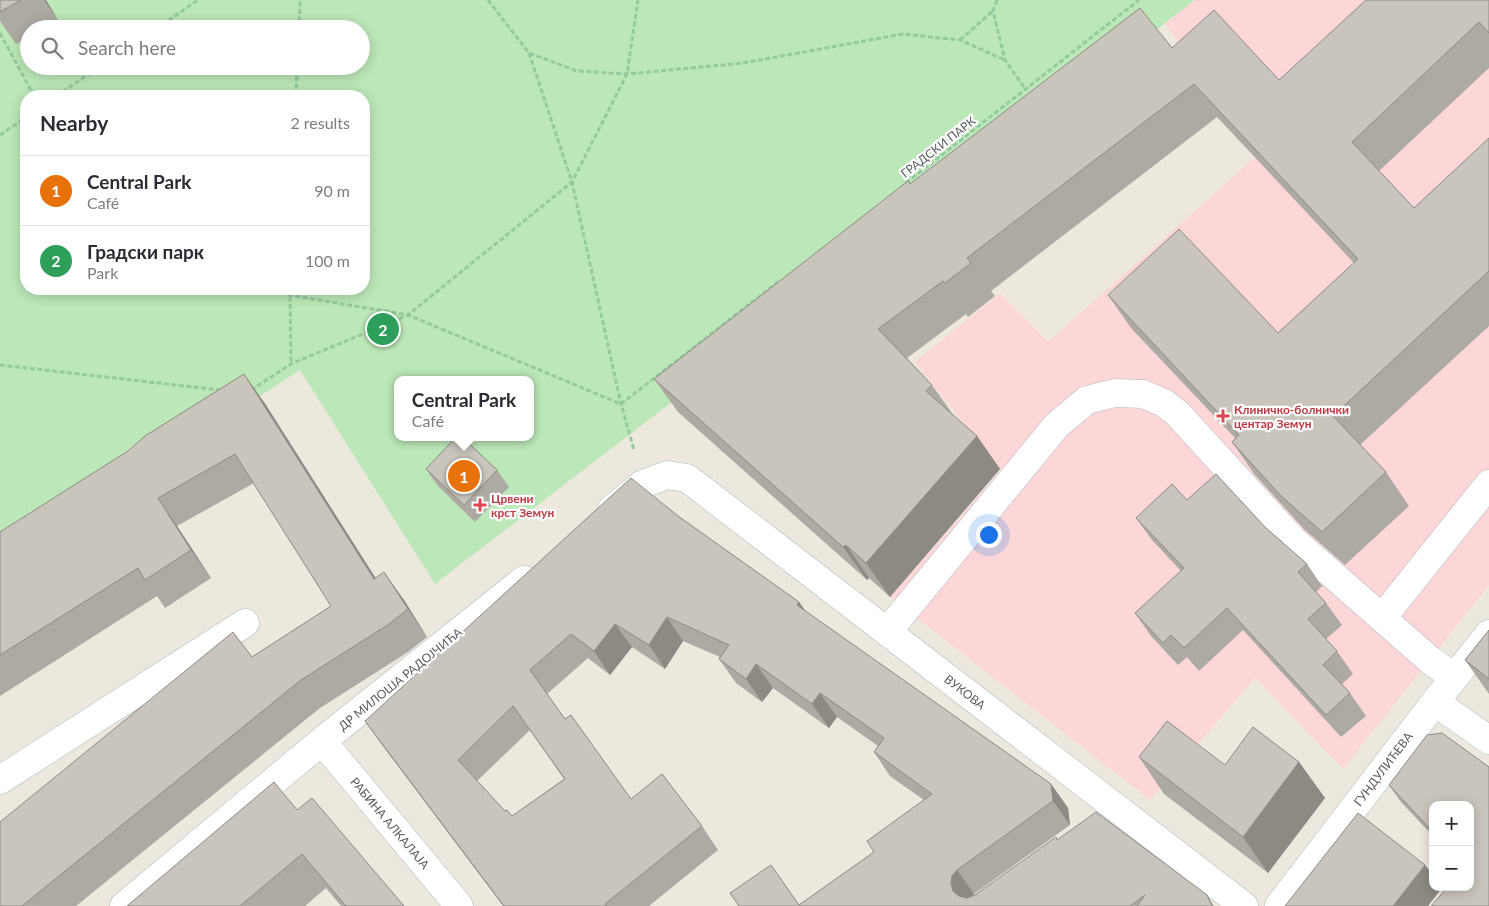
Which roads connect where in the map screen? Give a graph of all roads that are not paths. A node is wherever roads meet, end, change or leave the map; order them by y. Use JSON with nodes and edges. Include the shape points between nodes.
{"nodes":[{"id":1,"x":1489,"y":484,"type":"edge"},
{"id":2,"x":590,"y":527,"type":"edge"},
{"id":3,"x":544,"y":564,"type":"edge"},
{"id":4,"x":1382,"y":618,"type":"junction"},
{"id":5,"x":245,"y":622,"type":"dead end"},
{"id":6,"x":887,"y":632,"type":"junction"},
{"id":7,"x":1489,"y":634,"type":"edge"},
{"id":8,"x":1454,"y":677,"type":"junction"},
{"id":9,"x":1435,"y":702,"type":"junction"},
{"id":10,"x":1489,"y":740,"type":"edge"},
{"id":11,"x":322,"y":741,"type":"junction"},
{"id":12,"x":0,"y":780,"type":"edge"},
{"id":13,"x":124,"y":906,"type":"edge"},
{"id":14,"x":459,"y":906,"type":"edge"},
{"id":15,"x":1244,"y":906,"type":"edge"},
{"id":16,"x":1279,"y":906,"type":"edge"}],
"edges":[{"from":1,"to":4,"type":"street"},
{"from":2,"to":6,"type":"street","name":"ВУКОВА","via":[[643,484],[667,475],[687,478]]},
{"from":3,"to":11,"type":"street","name":"ДР МИЛОША РАДОЈЧИЋА"},
{"from":4,"to":6,"type":"street","via":[[1293,540],[1178,414],[1164,403],[1143,394],[1115,393],[1087,400],[1058,425]]},
{"from":4,"to":8,"type":"street"},
{"from":5,"to":12,"type":"street"},
{"from":6,"to":15,"type":"street","name":"ВУКОВА","via":[[1108,817]]},
{"from":7,"to":8,"type":"street","name":"ГУНДУЛИЋЕВА"},
{"from":8,"to":9,"type":"street","name":"ГУНДУЛИЋЕВА"},
{"from":9,"to":10,"type":"street"},
{"from":9,"to":16,"type":"street","name":"ГУНДУЛИЋЕВА"},
{"from":11,"to":13,"type":"street","name":"ДР МИЛОША РАДОЈЧИЋА"},
{"from":11,"to":14,"type":"street","name":"РАБИНА АЛКАЛАЈА"}]}
